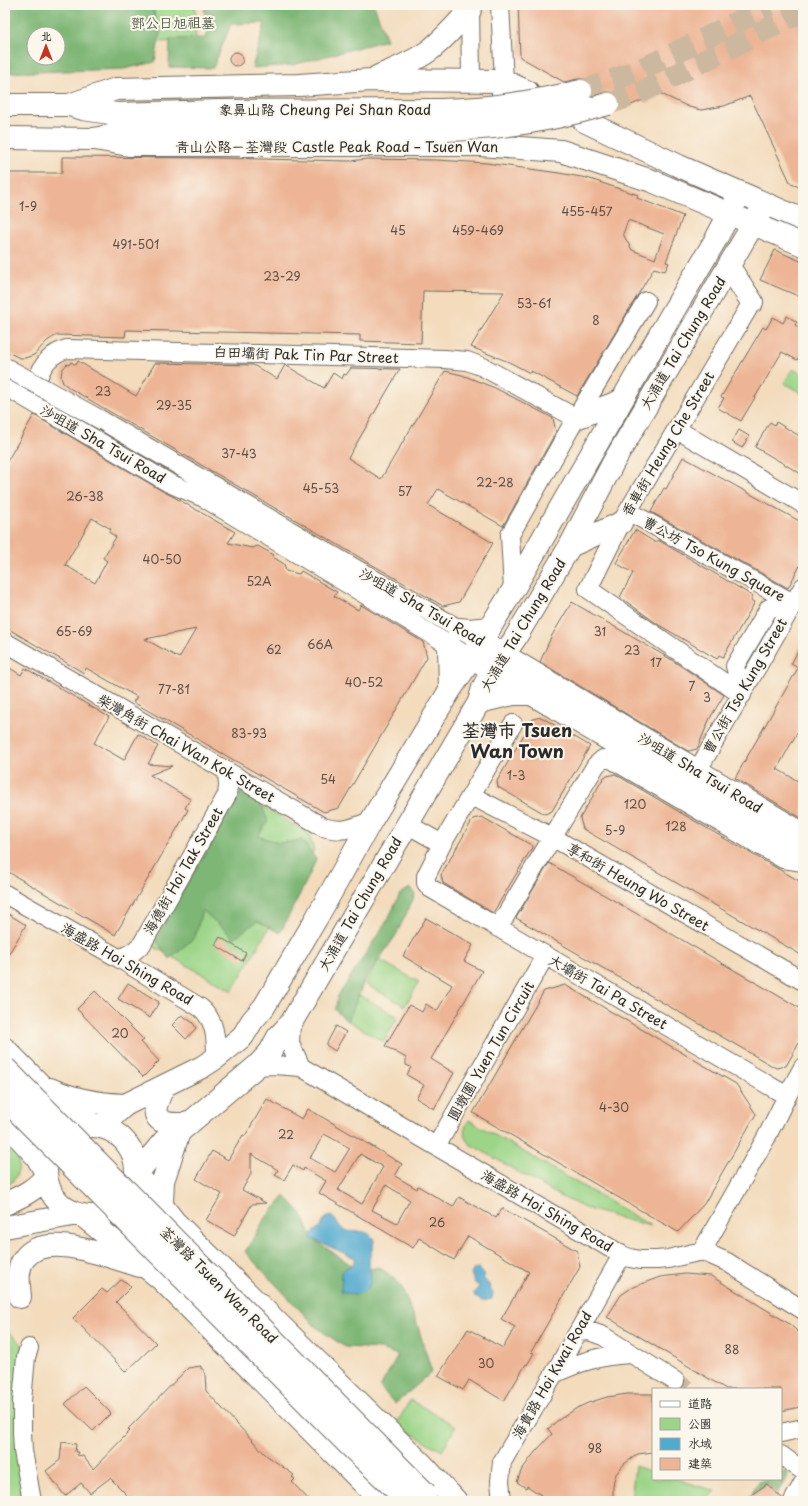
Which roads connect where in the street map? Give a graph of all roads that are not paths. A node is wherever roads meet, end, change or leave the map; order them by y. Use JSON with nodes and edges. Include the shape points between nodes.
{"nodes":[{"id":1,"x":500,"y":5,"type":"edge"},
{"id":2,"x":470,"y":7,"type":"edge"},
{"id":3,"x":371,"y":80,"type":"junction"},
{"id":4,"x":491,"y":87,"type":"junction"},
{"id":5,"x":580,"y":91,"type":"tunnel mouth"},
{"id":6,"x":528,"y":92,"type":"dead end"},
{"id":7,"x":608,"y":104,"type":"tunnel mouth"},
{"id":8,"x":5,"y":105,"type":"edge"},
{"id":9,"x":69,"y":105,"type":"junction"},
{"id":10,"x":307,"y":119,"type":"junction"},
{"id":11,"x":584,"y":121,"type":"dead end"},
{"id":12,"x":172,"y":131,"type":"joint"},
{"id":13,"x":529,"y":132,"type":"dead end"},
{"id":14,"x":5,"y":138,"type":"edge"},
{"id":15,"x":94,"y":139,"type":"junction"},
{"id":16,"x":561,"y":151,"type":"junction"},
{"id":17,"x":740,"y":192,"type":"junction"},
{"id":18,"x":765,"y":204,"type":"junction"},
{"id":19,"x":729,"y":214,"type":"junction"},
{"id":20,"x":803,"y":220,"type":"edge"},
{"id":21,"x":753,"y":225,"type":"junction"},
{"id":22,"x":803,"y":246,"type":"edge"},
{"id":23,"x":729,"y":266,"type":"junction"},
{"id":24,"x":646,"y":301,"type":"dead end"},
{"id":25,"x":752,"y":302,"type":"joint"},
{"id":26,"x":5,"y":367,"type":"edge"},
{"id":27,"x":5,"y":375,"type":"edge"},
{"id":28,"x":38,"y":379,"type":"dead end"},
{"id":29,"x":5,"y":386,"type":"edge"},
{"id":30,"x":621,"y":401,"type":"junction"},
{"id":31,"x":583,"y":415,"type":"junction"},
{"id":32,"x":98,"y":423,"type":"junction"},
{"id":33,"x":676,"y":429,"type":"junction"},
{"id":34,"x":177,"y":468,"type":"junction"},
{"id":35,"x":204,"y":498,"type":"junction"},
{"id":36,"x":803,"y":504,"type":"edge"},
{"id":37,"x":620,"y":523,"type":"junction"},
{"id":38,"x":570,"y":546,"type":"junction"},
{"id":39,"x":803,"y":587,"type":"edge"},
{"id":40,"x":513,"y":590,"type":"junction"},
{"id":41,"x":793,"y":604,"type":"junction"},
{"id":42,"x":454,"y":637,"type":"junction"},
{"id":43,"x":5,"y":642,"type":"edge"},
{"id":44,"x":481,"y":642,"type":"junction"},
{"id":45,"x":498,"y":663,"type":"junction"},
{"id":46,"x":523,"y":686,"type":"junction"},
{"id":47,"x":450,"y":690,"type":"junction"},
{"id":48,"x":742,"y":695,"type":"junction"},
{"id":49,"x":479,"y":702,"type":"junction"},
{"id":50,"x":513,"y":724,"type":"dead end"},
{"id":51,"x":227,"y":772,"type":"junction"},
{"id":52,"x":693,"y":779,"type":"junction"},
{"id":53,"x":472,"y":796,"type":"junction"},
{"id":54,"x":371,"y":821,"type":"junction"},
{"id":55,"x":407,"y":824,"type":"junction"},
{"id":56,"x":803,"y":834,"type":"edge"},
{"id":57,"x":552,"y":837,"type":"junction"},
{"id":58,"x":435,"y":840,"type":"junction"},
{"id":59,"x":803,"y":856,"type":"edge"},
{"id":60,"x":803,"y":862,"type":"edge"},
{"id":61,"x":5,"y":894,"type":"edge"},
{"id":62,"x":498,"y":928,"type":"junction"},
{"id":63,"x":545,"y":956,"type":"junction"},
{"id":64,"x":120,"y":959,"type":"junction"},
{"id":65,"x":803,"y":981,"type":"edge"},
{"id":66,"x":286,"y":1034,"type":"junction"},
{"id":67,"x":5,"y":1049,"type":"edge"},
{"id":68,"x":216,"y":1058,"type":"junction"},
{"id":69,"x":257,"y":1066,"type":"junction"},
{"id":70,"x":13,"y":1067,"type":"edge"},
{"id":71,"x":301,"y":1067,"type":"junction"},
{"id":72,"x":803,"y":1067,"type":"edge"},
{"id":73,"x":40,"y":1084,"type":"junction"},
{"id":74,"x":164,"y":1086,"type":"junction"},
{"id":75,"x":787,"y":1096,"type":"junction"},
{"id":76,"x":5,"y":1099,"type":"edge"},
{"id":77,"x":125,"y":1105,"type":"junction"},
{"id":78,"x":5,"y":1122,"type":"edge"},
{"id":79,"x":98,"y":1127,"type":"junction"},
{"id":80,"x":184,"y":1128,"type":"junction"},
{"id":81,"x":437,"y":1145,"type":"junction"},
{"id":82,"x":138,"y":1173,"type":"junction"},
{"id":83,"x":45,"y":1174,"type":"junction"},
{"id":84,"x":5,"y":1204,"type":"edge"},
{"id":85,"x":162,"y":1204,"type":"junction"},
{"id":86,"x":80,"y":1215,"type":"junction"},
{"id":87,"x":5,"y":1227,"type":"edge"},
{"id":88,"x":702,"y":1251,"type":"junction"},
{"id":89,"x":622,"y":1255,"type":"junction"},
{"id":90,"x":155,"y":1274,"type":"junction"},
{"id":91,"x":20,"y":1297,"type":"dead end"},
{"id":92,"x":803,"y":1310,"type":"edge"},
{"id":93,"x":578,"y":1332,"type":"junction"},
{"id":94,"x":28,"y":1348,"type":"dead end"},
{"id":95,"x":629,"y":1354,"type":"junction"},
{"id":96,"x":554,"y":1374,"type":"junction"},
{"id":97,"x":676,"y":1381,"type":"tunnel mouth"},
{"id":98,"x":803,"y":1428,"type":"edge"},
{"id":99,"x":782,"y":1433,"type":"edge"},
{"id":100,"x":782,"y":1456,"type":"edge"},
{"id":101,"x":803,"y":1471,"type":"edge"},
{"id":102,"x":803,"y":1483,"type":"edge"},
{"id":103,"x":32,"y":1501,"type":"edge"},
{"id":104,"x":381,"y":1501,"type":"edge"},
{"id":105,"x":408,"y":1501,"type":"edge"},
{"id":106,"x":433,"y":1501,"type":"edge"},
{"id":107,"x":456,"y":1501,"type":"edge"},
{"id":108,"x":502,"y":1501,"type":"edge"},
{"id":109,"x":793,"y":1501,"type":"edge"}],
"edges":[{"from":1,"to":4,"type":"street"},
{"from":2,"to":3,"type":"main road","via":[[444,38],[429,51]]},
{"from":2,"to":4,"type":"street"},
{"from":3,"to":4,"type":"main road","via":[[434,81]]},
{"from":3,"to":9,"type":"main road","via":[[298,85],[116,89]]},
{"from":4,"to":6,"type":"main road"},
{"from":5,"to":10,"type":"main road","name":"象鼻山路 Cheung Pei Shan Road","bridge":true,"via":[[521,103],[468,109]]},
{"from":7,"to":10,"type":"main road","name":"象鼻山路 Cheung Pei Shan Road","bridge":true,"via":[[551,119],[485,129],[444,130]]},
{"from":8,"to":9,"type":"main road"},
{"from":9,"to":10,"type":"main road","name":"象鼻山路 Cheung Pei Shan Road","via":[[117,114]]},
{"from":10,"to":12,"type":"main road","name":"象鼻山路 Cheung Pei Shan Road"},
{"from":11,"to":17,"type":"main road"},
{"from":12,"to":15,"type":"main road","name":"青山公路－荃灣段 Castle Peak Road – Tsuen Wan","via":[[128,132]]},
{"from":13,"to":16,"type":"main road"},
{"from":14,"to":15,"type":"main road","name":"青山公路－荃灣段 Castle Peak Road – Tsuen Wan"},
{"from":15,"to":16,"type":"main road","name":"青山公路－荃灣段 Castle Peak Road – Tsuen Wan","via":[[130,145],[455,142]]},
{"from":16,"to":19,"type":"main road","name":"青山公路－荃灣段 Castle Peak Road – Tsuen Wan","via":[[652,181]]},
{"from":17,"to":18,"type":"main road"},
{"from":17,"to":19,"type":"main road","name":"大涌道 Tai Chung Road"},
{"from":18,"to":20,"type":"main road"},
{"from":18,"to":21,"type":"main road","name":"大涌道 Tai Chung Road"},
{"from":19,"to":21,"type":"main road","name":"青山公路－荃灣段 Castle Peak Road – Tsuen Wan"},
{"from":19,"to":30,"type":"main road","name":"大涌道 Tai Chung Road"},
{"from":21,"to":22,"type":"main road","name":"青山公路－荃灣段 Castle Peak Road – Tsuen Wan"},
{"from":21,"to":23,"type":"main road","name":"大涌道 Tai Chung Road"},
{"from":23,"to":25,"type":"main road"},
{"from":23,"to":38,"type":"main road","name":"大涌道 Tai Chung Road","via":[[613,463]]},
{"from":24,"to":31,"type":"street","name":"大涌道 Tai Chung Road"},
{"from":25,"to":33,"type":"street","name":"香車街 Heung Che Street"},
{"from":26,"to":32,"type":"street","bridge":true},
{"from":27,"to":32,"type":"street"},
{"from":28,"to":31,"type":"street","name":"白田壩街 Pak Tin Par Street","via":[[48,360],[67,348],[445,359],[467,361],[483,367]]},
{"from":29,"to":35,"type":"street","name":"沙咀道 Sha Tsui Road","via":[[38,403],[169,483]]},
{"from":30,"to":31,"type":"main road"},
{"from":30,"to":40,"type":"main road","name":"大涌道 Tai Chung Road"},
{"from":31,"to":40,"type":"street","name":"大涌道 Tai Chung Road","via":[[510,535]]},
{"from":32,"to":34,"type":"street","name":"沙咀道 Sha Tsui Road"},
{"from":33,"to":36,"type":"street"},
{"from":33,"to":37,"type":"street","name":"香車街 Heung Che Street"},
{"from":34,"to":35,"type":"street","name":"沙咀道 Sha Tsui Road"},
{"from":34,"to":42,"type":"street","name":"沙咀道 Sha Tsui Road"},
{"from":35,"to":42,"type":"street","name":"沙咀道 Sha Tsui Road"},
{"from":37,"to":38,"type":"main road"},
{"from":37,"to":41,"type":"street","name":"曹公坊 Tso Kung Square"},
{"from":37,"to":48,"type":"street","name":"香車街 Heung Che Street","via":[[588,589]]},
{"from":38,"to":45,"type":"main road","name":"大涌道 Tai Chung Road"},
{"from":39,"to":41,"type":"street","name":"曹公街 Tso Kung Street"},
{"from":40,"to":44,"type":"main road","name":"大涌道 Tai Chung Road"},
{"from":41,"to":48,"type":"street","via":[[769,608],[735,666]]},
{"from":42,"to":44,"type":"street","name":"沙咀道 Sha Tsui Road"},
{"from":42,"to":44,"type":"main road","via":[[470,630]]},
{"from":42,"to":47,"type":"main road"},
{"from":43,"to":51,"type":"street","name":"柴灣角街 Chai Wan Kok Street"},
{"from":44,"to":45,"type":"main road","name":"沙咀道 Sha Tsui Road"},
{"from":44,"to":47,"type":"main road","name":"大涌道 Tai Chung Road"},
{"from":45,"to":46,"type":"main road","name":"沙咀道 Sha Tsui Road"},
{"from":45,"to":49,"type":"main road","name":"大涌道 Tai Chung Road","via":[[483,688]]},
{"from":46,"to":49,"type":"main road"},
{"from":46,"to":52,"type":"main road","name":"沙咀道 Sha Tsui Road"},
{"from":47,"to":54,"type":"main road","name":"大涌道 Tai Chung Road"},
{"from":48,"to":52,"type":"street","name":"曹公街 Tso Kung Street"},
{"from":49,"to":55,"type":"main road","name":"大涌道 Tai Chung Road"},
{"from":50,"to":53,"type":"street"},
{"from":51,"to":54,"type":"street","name":"柴灣角街 Chai Wan Kok Street","via":[[323,827],[346,830]]},
{"from":51,"to":64,"type":"street","name":"海德街 Hoi Tak Street","via":[[226,795],[142,944]]},
{"from":52,"to":56,"type":"main road","name":"沙咀道 Sha Tsui Road"},
{"from":52,"to":59,"type":"main road","name":"沙咀道 Sha Tsui Road"},
{"from":53,"to":57,"type":"street","name":"享和街 Heung Wo Street"},
{"from":53,"to":58,"type":"street"},
{"from":54,"to":68,"type":"main road","name":"大涌道 Tai Chung Road","via":[[264,1007],[243,1036]]},
{"from":55,"to":58,"type":"street"},
{"from":55,"to":66,"type":"main road","name":"大涌道 Tai Chung Road"},
{"from":57,"to":60,"type":"street","via":[[596,765],[602,760],[611,760],[783,859]]},
{"from":57,"to":62,"type":"street"},
{"from":57,"to":65,"type":"street","name":"享和街 Heung Wo Street"},
{"from":58,"to":62,"type":"street","name":"大壩街 Tai Pa Street","via":[[426,883],[430,888]]},
{"from":61,"to":64,"type":"street","name":"海盛路 Hoi Shing Road"},
{"from":62,"to":63,"type":"street","name":"大壩街 Tai Pa Street"},
{"from":63,"to":75,"type":"street","name":"大壩街 Tai Pa Street"},
{"from":63,"to":81,"type":"street","name":"圓墩圍 Yuen Tun Circuit"},
{"from":64,"to":68,"type":"street","name":"海盛路 Hoi Shing Road","via":[[206,1012],[215,1032]]},
{"from":66,"to":69,"type":"main road","name":"大涌道 Tai Chung Road"},
{"from":66,"to":71,"type":"street"},
{"from":67,"to":70,"type":"main road"},
{"from":68,"to":74,"type":"main road","name":"大涌道 Tai Chung Road"},
{"from":69,"to":71,"type":"street","name":"海盛路 Hoi Shing Road"},
{"from":69,"to":80,"type":"main road","name":"大涌道 Tai Chung Road"},
{"from":70,"to":73,"type":"main road"},
{"from":70,"to":106,"type":"main road","name":"荃灣路 Tsuen Wan Road","bridge":true,"via":[[333,1401]]},
{"from":71,"to":81,"type":"street","name":"海盛路 Hoi Shing Road"},
{"from":72,"to":75,"type":"street"},
{"from":73,"to":77,"type":"main road","via":[[82,1100]]},
{"from":73,"to":79,"type":"main road","via":[[64,1109]]},
{"from":74,"to":77,"type":"main road","name":"大涌道 Tai Chung Road"},
{"from":74,"to":80,"type":"main road","via":[[155,1108],[156,1115],[164,1123]]},
{"from":75,"to":88,"type":"street"},
{"from":76,"to":105,"type":"main road","name":"荃灣路 Tsuen Wan Road","bridge":true,"via":[[348,1444]]},
{"from":77,"to":79,"type":"main road","name":"大涌道 Tai Chung Road"},
{"from":78,"to":83,"type":"main road","via":[[37,1157]]},
{"from":79,"to":82,"type":"main road","via":[[111,1132],[126,1144]]},
{"from":79,"to":83,"type":"main road","via":[[77,1128],[59,1138],[47,1160]]},
{"from":80,"to":82,"type":"main road","name":"大涌道 Tai Chung Road","via":[[164,1141]]},
{"from":80,"to":85,"type":"main road","via":[[163,1181]]},
{"from":81,"to":89,"type":"street","name":"海盛路 Hoi Shing Road"},
{"from":82,"to":85,"type":"main road"},
{"from":82,"to":86,"type":"main road","via":[[133,1190],[121,1207],[111,1213]]},
{"from":83,"to":84,"type":"main road","via":[[42,1181],[23,1196]]},
{"from":83,"to":86,"type":"main road","via":[[48,1184],[60,1202]]},
{"from":85,"to":107,"type":"main road","via":[[174,1221],[421,1463]]},
{"from":86,"to":87,"type":"main road"},
{"from":86,"to":90,"type":"main road"},
{"from":88,"to":89,"type":"street","name":"海盛路 Hoi Shing Road","via":[[657,1260],[640,1260]]},
{"from":88,"to":92,"type":"street","via":[[727,1262]]},
{"from":89,"to":93,"type":"street","name":"海貴路 Hoi Kwai Road"},
{"from":90,"to":91,"type":"main road","via":[[75,1247],[49,1245],[38,1248],[24,1259],[19,1274]]},
{"from":90,"to":104,"type":"main road"},
{"from":93,"to":95,"type":"street","via":[[596,1332]]},
{"from":93,"to":96,"type":"street","name":"海貴路 Hoi Kwai Road"},
{"from":94,"to":103,"type":"street","via":[[22,1417],[24,1451]]},
{"from":95,"to":96,"type":"street","via":[[599,1356]]},
{"from":95,"to":97,"type":"street"},
{"from":96,"to":108,"type":"street","name":"海貴路 Hoi Kwai Road","via":[[502,1462]]},
{"from":98,"to":99,"type":"street"},
{"from":100,"to":101,"type":"street"},
{"from":102,"to":109,"type":"street"}]}
